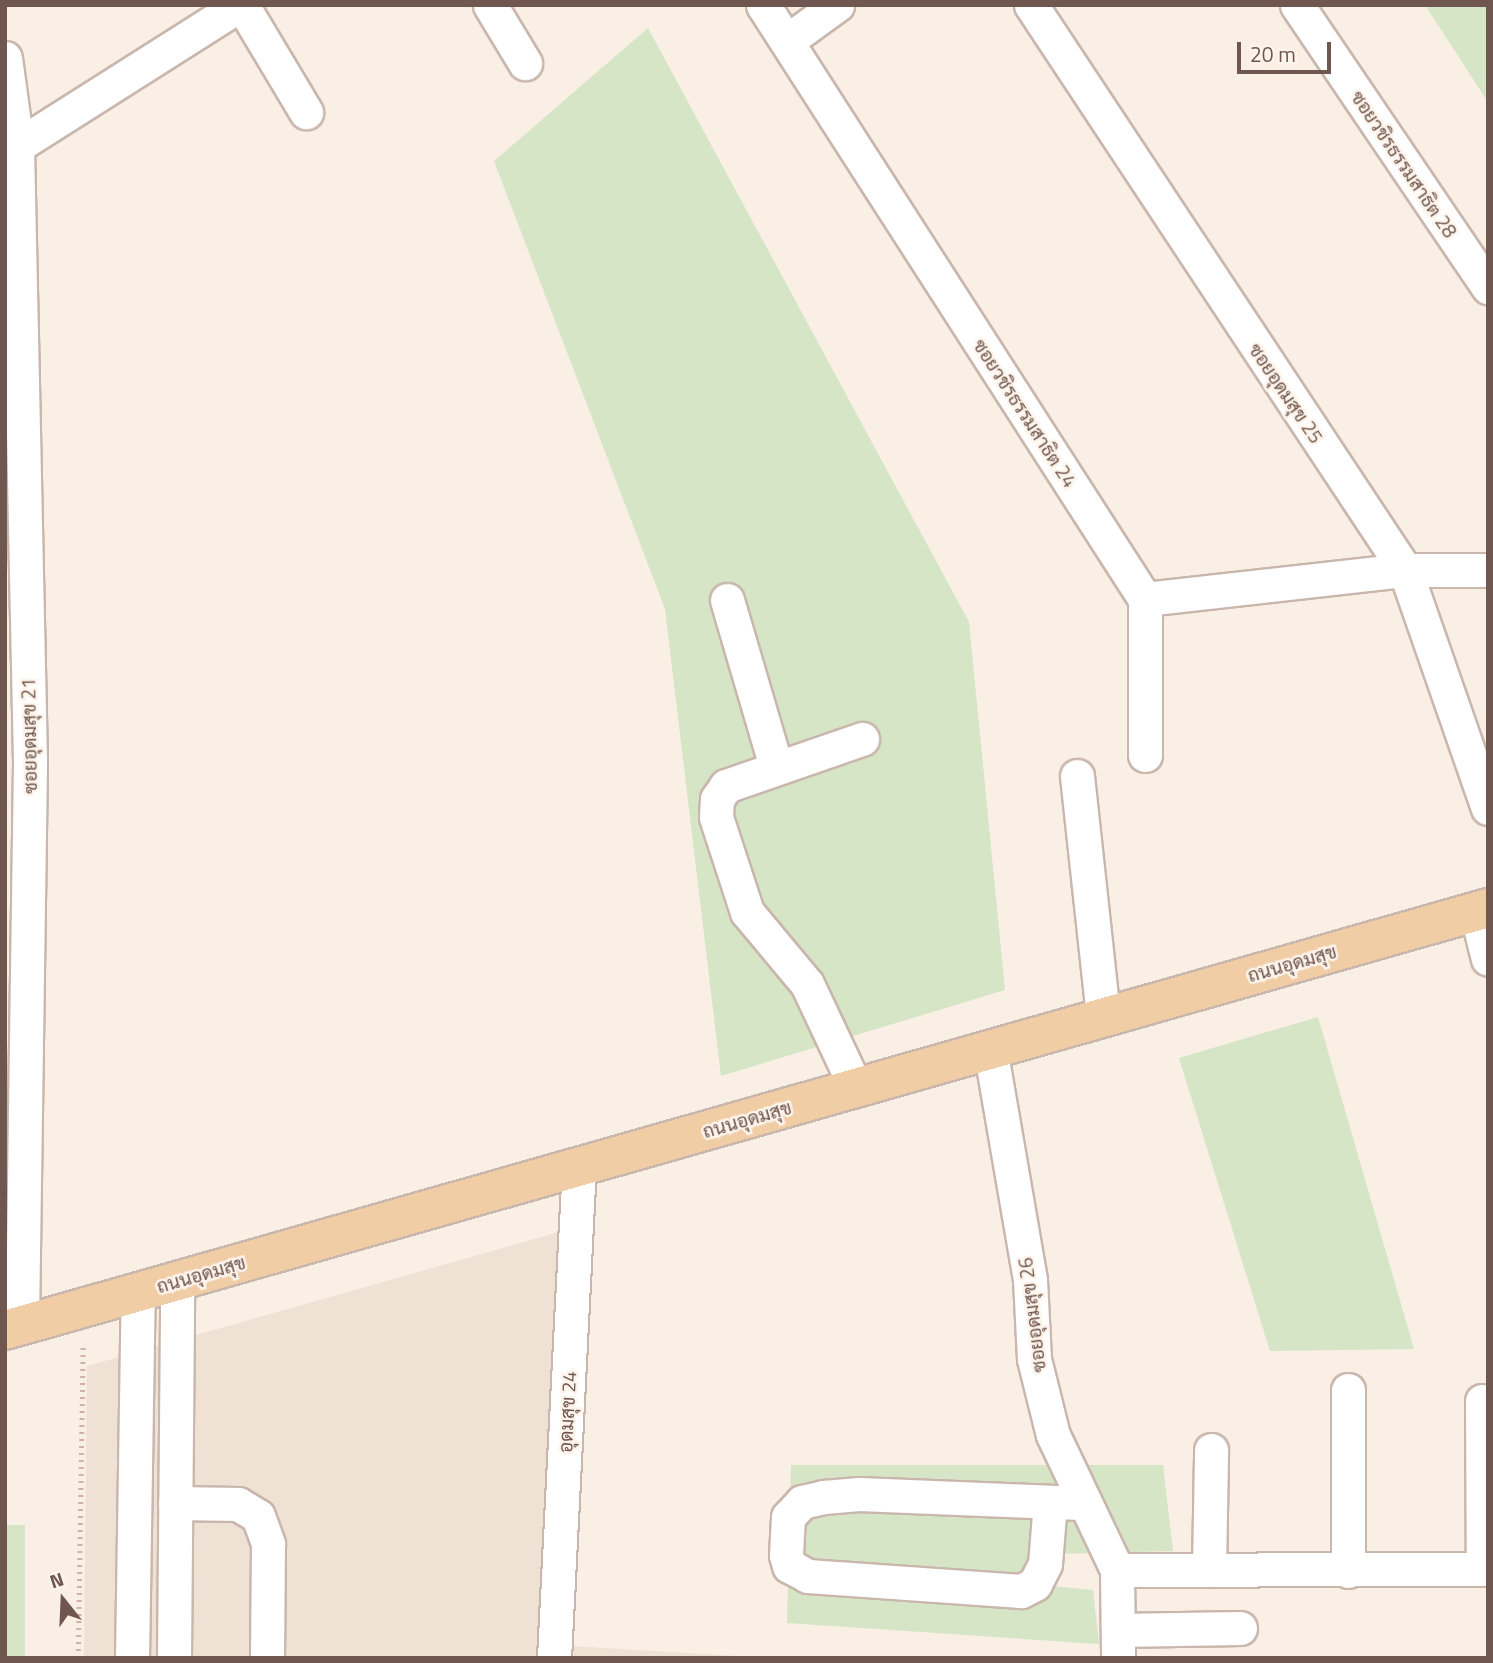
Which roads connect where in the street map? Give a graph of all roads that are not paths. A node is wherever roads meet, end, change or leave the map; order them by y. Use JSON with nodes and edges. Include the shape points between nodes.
{"nodes":[{"id":1,"x":240,"y":5,"type":"edge"},
{"id":2,"x":490,"y":5,"type":"edge"},
{"id":3,"x":764,"y":5,"type":"edge"},
{"id":4,"x":837,"y":5,"type":"edge"},
{"id":5,"x":1031,"y":5,"type":"edge"},
{"id":6,"x":1297,"y":5,"type":"edge"},
{"id":7,"x":787,"y":41,"type":"junction"},
{"id":8,"x":5,"y":58,"type":"edge"},
{"id":9,"x":525,"y":63,"type":"dead end"},
{"id":10,"x":306,"y":112,"type":"dead end"},
{"id":11,"x":17,"y":146,"type":"junction"},
{"id":12,"x":1488,"y":287,"type":"edge"},
{"id":13,"x":1405,"y":570,"type":"junction"},
{"id":14,"x":1488,"y":570,"type":"edge"},
{"id":15,"x":1145,"y":599,"type":"junction"},
{"id":16,"x":727,"y":600,"type":"dead end"},
{"id":17,"x":862,"y":739,"type":"dead end"},
{"id":18,"x":1145,"y":755,"type":"dead end"},
{"id":19,"x":776,"y":767,"type":"junction"},
{"id":20,"x":1077,"y":775,"type":"dead end"},
{"id":21,"x":1488,"y":808,"type":"edge"},
{"id":22,"x":1482,"y":909,"type":"edge"},
{"id":23,"x":1488,"y":959,"type":"edge"},
{"id":24,"x":1103,"y":1015,"type":"junction"},
{"id":25,"x":990,"y":1048,"type":"junction"},
{"id":26,"x":856,"y":1088,"type":"junction"},
{"id":27,"x":579,"y":1167,"type":"junction"},
{"id":28,"x":177,"y":1280,"type":"junction"},
{"id":29,"x":138,"y":1292,"type":"junction"},
{"id":30,"x":14,"y":1327,"type":"edge"},
{"id":31,"x":1348,"y":1390,"type":"dead end"},
{"id":32,"x":1482,"y":1401,"type":"dead end"},
{"id":33,"x":1211,"y":1450,"type":"dead end"},
{"id":34,"x":135,"y":1483,"type":"junction"},
{"id":35,"x":176,"y":1493,"type":"junction"},
{"id":36,"x":1066,"y":1502,"type":"junction"},
{"id":37,"x":1485,"y":1569,"type":"edge"},
{"id":38,"x":1117,"y":1570,"type":"junction"},
{"id":39,"x":1209,"y":1570,"type":"junction"},
{"id":40,"x":1348,"y":1571,"type":"junction"},
{"id":41,"x":1240,"y":1628,"type":"dead end"},
{"id":42,"x":1118,"y":1644,"type":"edge"},
{"id":43,"x":132,"y":1658,"type":"edge"},
{"id":44,"x":174,"y":1658,"type":"edge"},
{"id":45,"x":267,"y":1658,"type":"edge"},
{"id":46,"x":555,"y":1658,"type":"edge"}],
"edges":[{"from":1,"to":10,"type":"street"},
{"from":1,"to":11,"type":"street"},
{"from":2,"to":9,"type":"street"},
{"from":3,"to":7,"type":"street","name":"ซอยวชิรธรรมสาธิต 24"},
{"from":4,"to":7,"type":"street"},
{"from":5,"to":13,"type":"street","name":"ซอยอุดมสุข 25"},
{"from":6,"to":12,"type":"street","name":"ซอยวชิรธรรมสาธิต 28"},
{"from":7,"to":15,"type":"street","name":"ซอยวชิรธรรมสาธิต 24"},
{"from":8,"to":11,"type":"street","name":"ซอยอุดมสุข 21"},
{"from":11,"to":30,"type":"street","name":"ซอยอุดมสุข 21","via":[[30,763]]},
{"from":13,"to":14,"type":"street"},
{"from":13,"to":15,"type":"street"},
{"from":13,"to":21,"type":"street","name":"ซอยอุดมสุข 25"},
{"from":15,"to":18,"type":"street"},
{"from":16,"to":19,"type":"street"},
{"from":17,"to":19,"type":"street"},
{"from":19,"to":26,"type":"street","via":[[726,786],[717,799],[716,817],[747,912],[807,984]]},
{"from":20,"to":24,"type":"street"},
{"from":22,"to":23,"type":"street"},
{"from":22,"to":24,"type":"main road","name":"ถนนอุดมสุข"},
{"from":24,"to":25,"type":"main road","name":"ถนนอุดมสุข"},
{"from":25,"to":26,"type":"main road","name":"ถนนอุดมสุข"},
{"from":25,"to":36,"type":"street","name":"ซอยอุดมสุข 26","via":[[1030,1280],[1034,1359]]},
{"from":26,"to":27,"type":"main road","name":"ถนนอุดมสุข"},
{"from":27,"to":28,"type":"main road","name":"ถนนอุดมสุข"},
{"from":27,"to":46,"type":"street","name":"อุดมสุข 24"},
{"from":28,"to":29,"type":"main road","name":"ถนนอุดมสุข"},
{"from":28,"to":35,"type":"street"},
{"from":29,"to":30,"type":"main road","name":"ถนนอุดมสุข"},
{"from":29,"to":34,"type":"street"},
{"from":31,"to":40,"type":"street"},
{"from":32,"to":37,"type":"street"},
{"from":33,"to":39,"type":"street"},
{"from":34,"to":35,"type":"street"},
{"from":34,"to":43,"type":"street"},
{"from":35,"to":44,"type":"street"},
{"from":35,"to":45,"type":"street","via":[[238,1504],[258,1516],[268,1544]]},
{"from":36,"to":36,"type":"street","via":[[824,1497],[802,1502],[788,1517],[786,1555],[789,1566],[808,1576],[1021,1591],[1035,1584]]},
{"from":36,"to":38,"type":"street","name":"ซอยอุดมสุข 26"},
{"from":37,"to":40,"type":"street"},
{"from":38,"to":39,"type":"street"},
{"from":38,"to":42,"type":"street","name":"ซอยอุดมสุข 26"},
{"from":39,"to":40,"type":"street"},
{"from":41,"to":42,"type":"street"}]}
